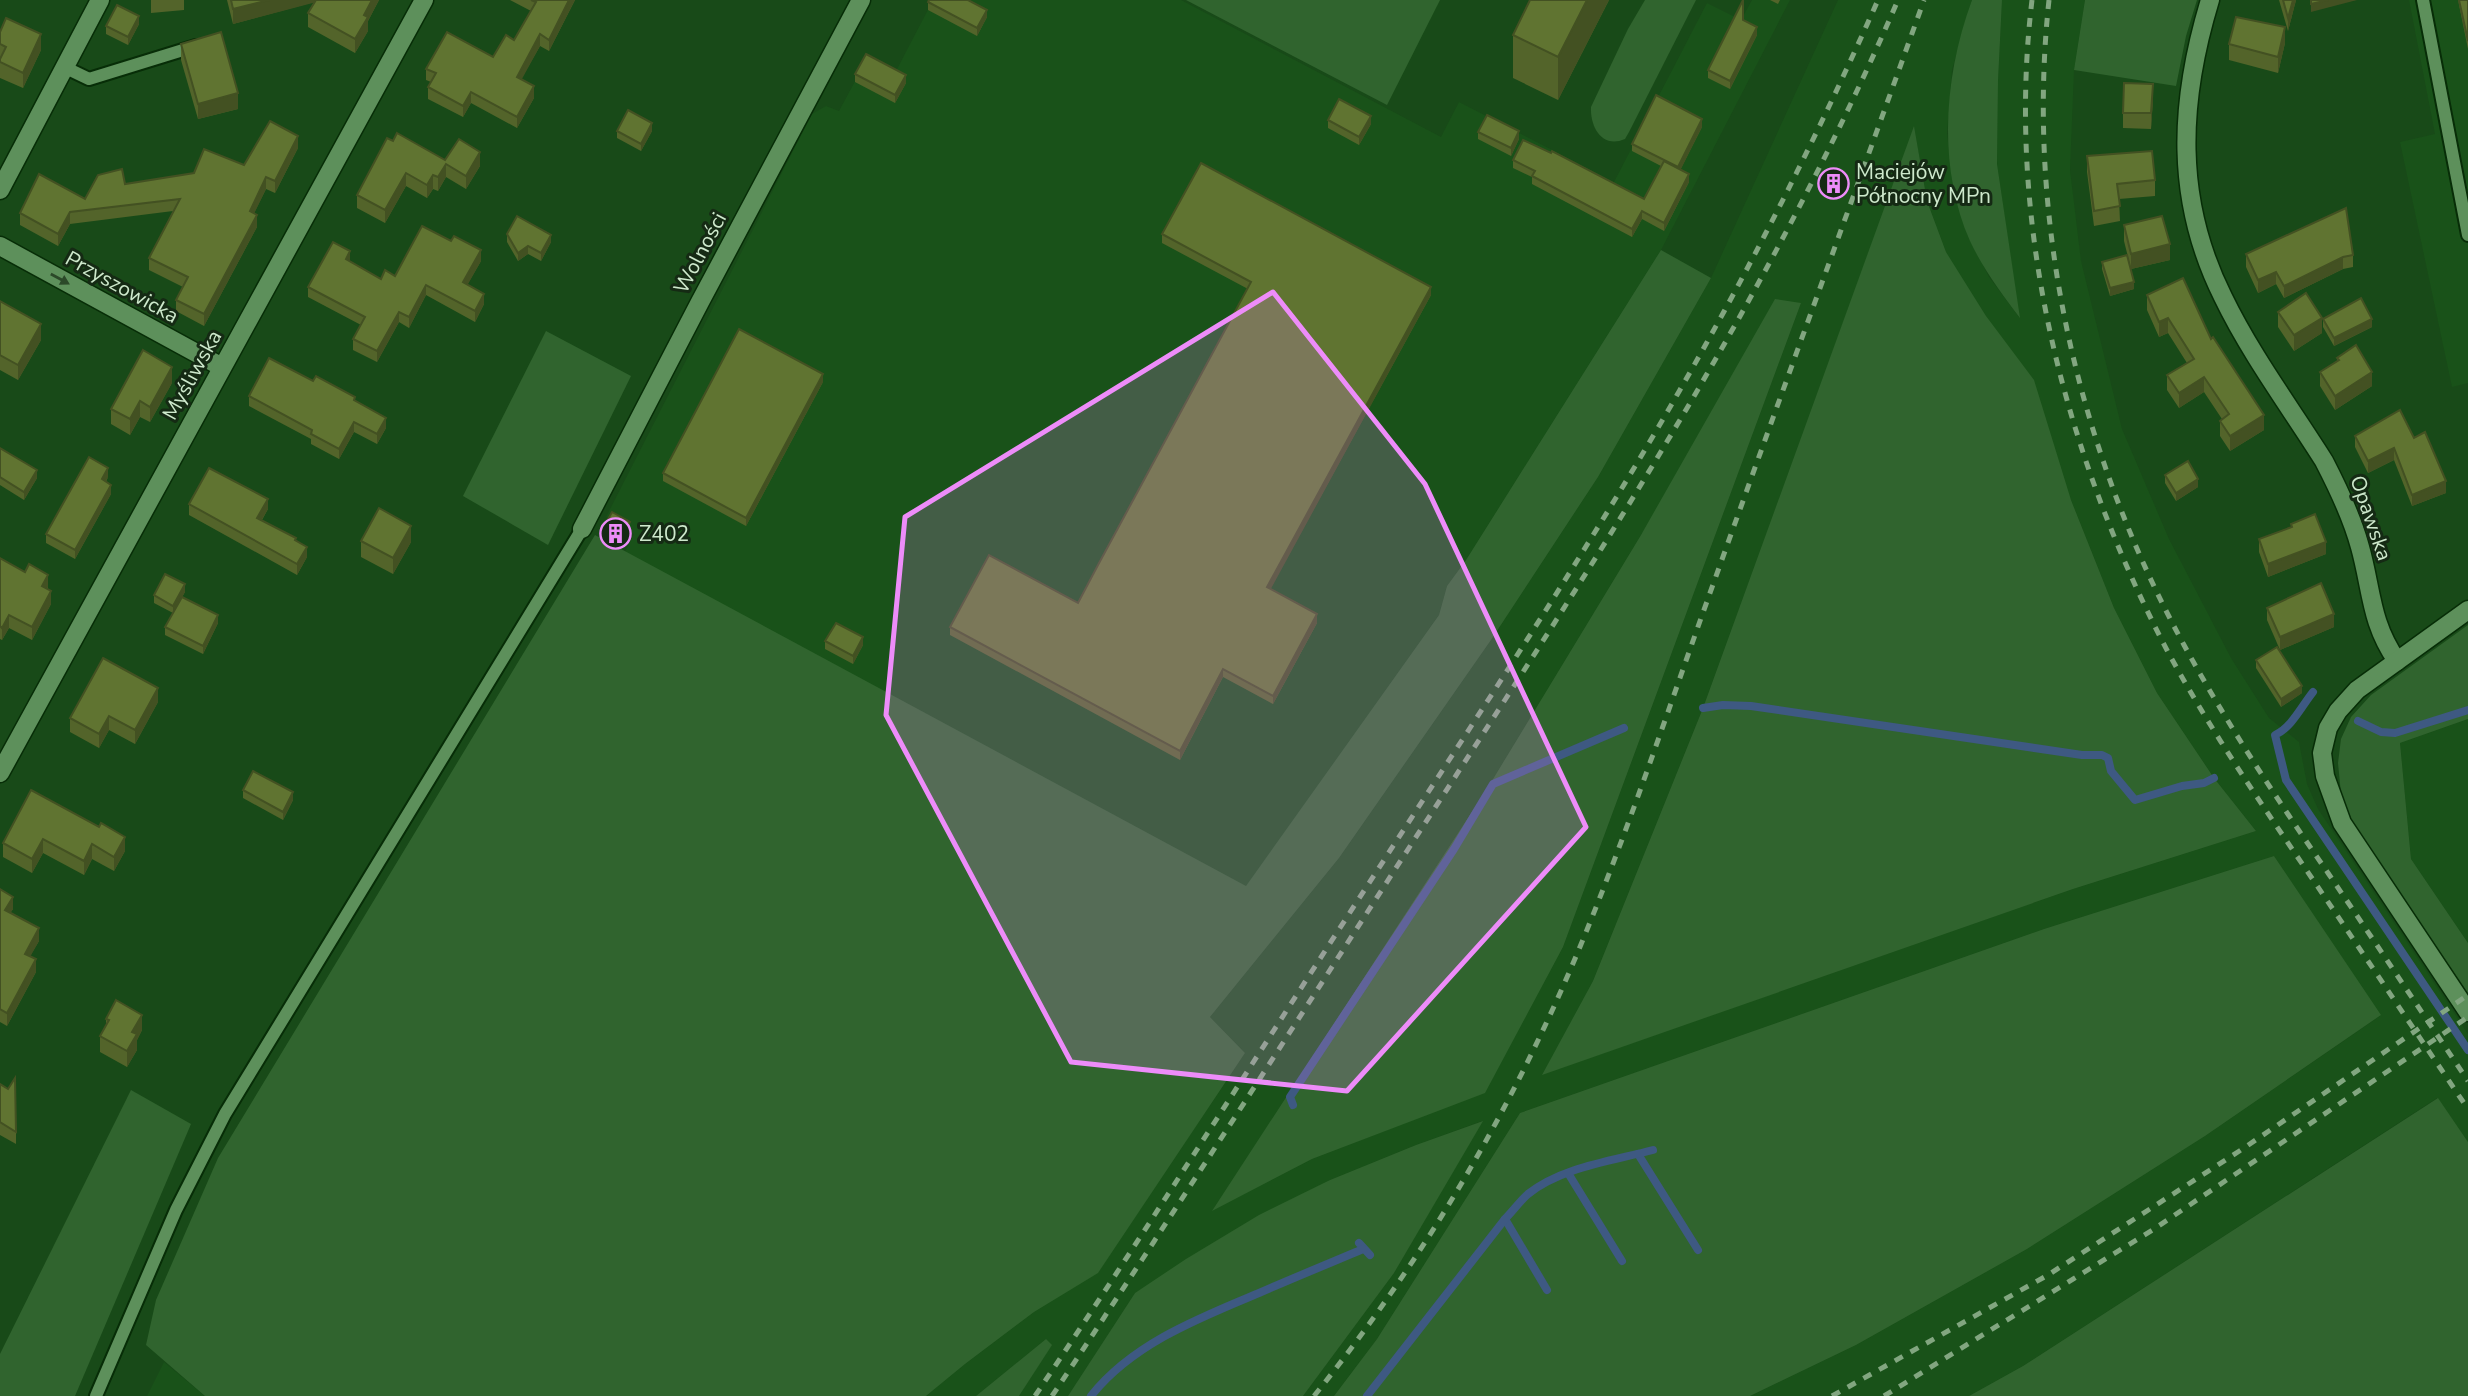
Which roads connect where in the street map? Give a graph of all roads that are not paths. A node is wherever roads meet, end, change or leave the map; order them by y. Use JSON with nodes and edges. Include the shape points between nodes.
{"nodes":[{"id":1,"x":100,"y":0,"type":"edge"},
{"id":2,"x":425,"y":0,"type":"edge"},
{"id":3,"x":861,"y":0,"type":"edge"},
{"id":4,"x":2210,"y":0,"type":"edge"},
{"id":5,"x":2423,"y":0,"type":"edge"},
{"id":6,"x":206,"y":43,"type":"edge"},
{"id":7,"x":64,"y":67,"type":"junction"},
{"id":8,"x":0,"y":190,"type":"edge"},
{"id":9,"x":2468,"y":235,"type":"edge"},
{"id":10,"x":0,"y":246,"type":"edge"},
{"id":11,"x":222,"y":367,"type":"junction"},
{"id":12,"x":582,"y":529,"type":"joint"},
{"id":13,"x":2468,"y":610,"type":"edge"},
{"id":14,"x":2397,"y":661,"type":"junction"},
{"id":15,"x":0,"y":773,"type":"edge"},
{"id":16,"x":2468,"y":1012,"type":"edge"},
{"id":17,"x":96,"y":1396,"type":"edge"}],
"edges":[{"from":1,"to":7,"type":"street"},
{"from":2,"to":11,"type":"street","name":"Myśliwska"},
{"from":3,"to":12,"type":"street","name":"Wolności"},
{"from":4,"to":14,"type":"street","name":"Opawska","via":[[2193,61],[2185,134],[2202,245],[2234,319],[2336,483],[2360,545],[2375,618]]},
{"from":5,"to":9,"type":"lane"},
{"from":6,"to":7,"type":"lane","via":[[89,79]]},
{"from":7,"to":8,"type":"street"},
{"from":10,"to":11,"type":"street","name":"Przyszowicka","one_way":true},
{"from":11,"to":15,"type":"street","name":"Myśliwska"},
{"from":12,"to":17,"type":"lane","via":[[225,1114],[176,1210]]},
{"from":13,"to":14,"type":"street"},
{"from":14,"to":16,"type":"street","via":[[2357,690],[2338,711],[2322,753],[2325,776],[2342,823]]}]}
